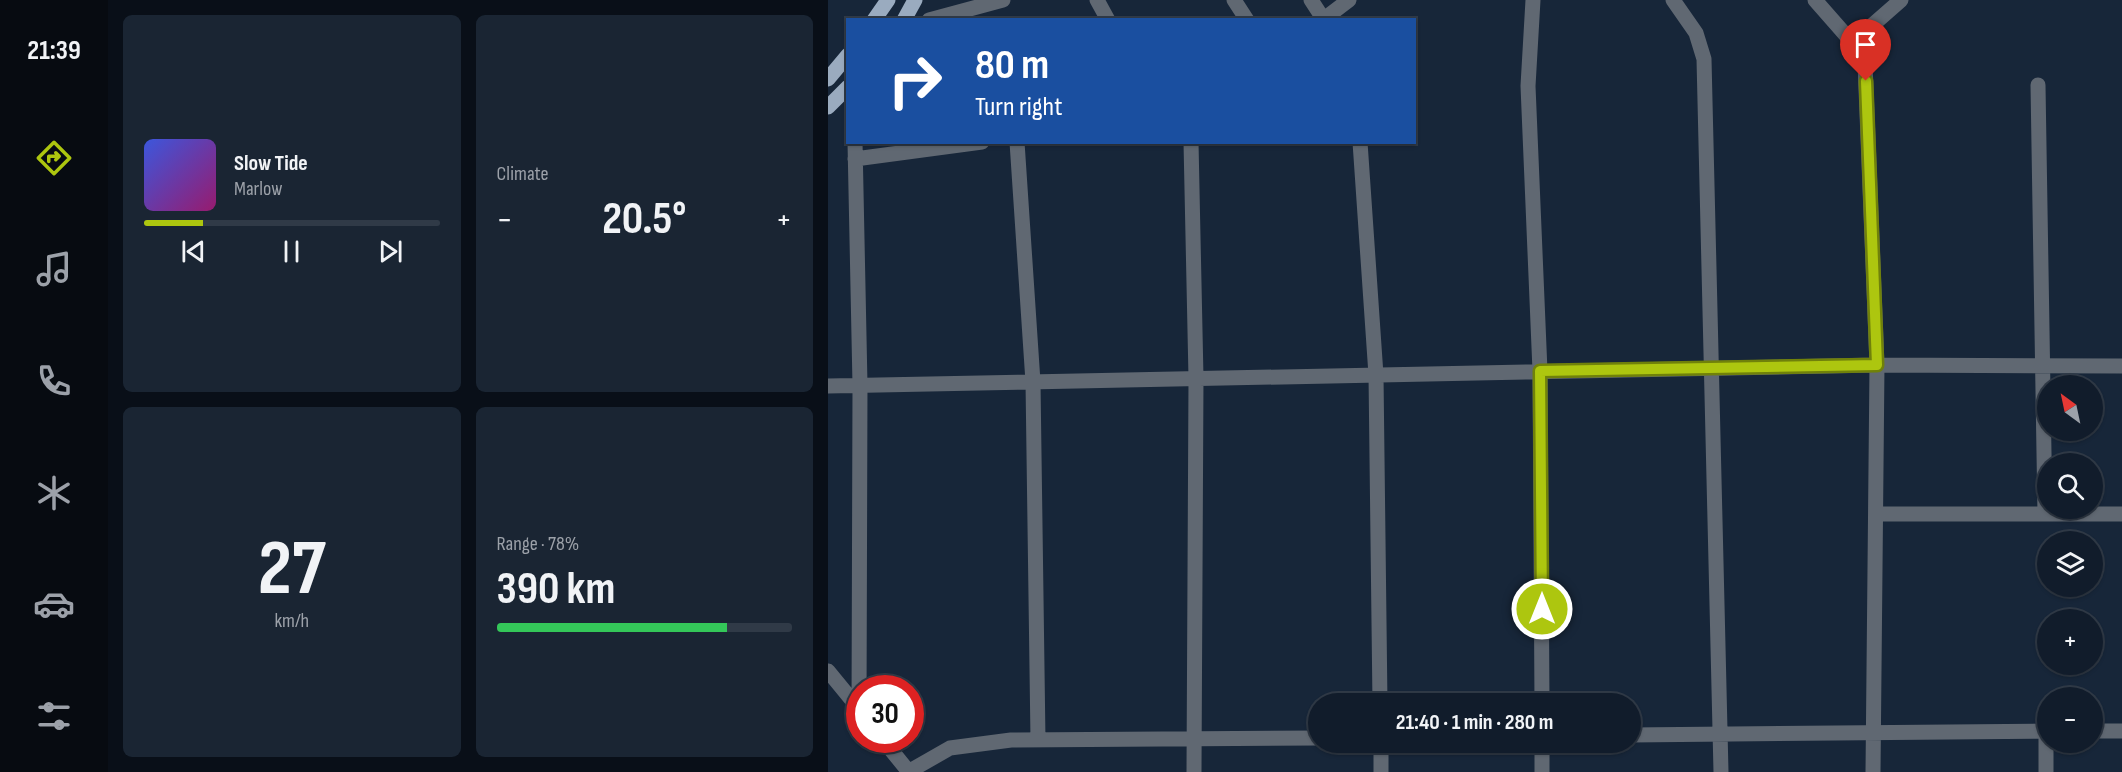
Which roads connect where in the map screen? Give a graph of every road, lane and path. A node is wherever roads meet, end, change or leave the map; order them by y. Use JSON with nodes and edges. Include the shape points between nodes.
{"nodes":[{"id":1,"x":888,"y":0,"type":"edge"},
{"id":2,"x":915,"y":0,"type":"edge"},
{"id":3,"x":1003,"y":0,"type":"edge"},
{"id":4,"x":1097,"y":0,"type":"edge"},
{"id":5,"x":1234,"y":0,"type":"edge"},
{"id":6,"x":1311,"y":0,"type":"edge"},
{"id":7,"x":1349,"y":0,"type":"edge"},
{"id":8,"x":1533,"y":0,"type":"edge"},
{"id":9,"x":1673,"y":0,"type":"edge"},
{"id":10,"x":1815,"y":0,"type":"edge"},
{"id":11,"x":1901,"y":0,"type":"edge"},
{"id":12,"x":875,"y":18,"type":"edge"},
{"id":13,"x":905,"y":18,"type":"edge"},
{"id":14,"x":936,"y":18,"type":"edge"},
{"id":15,"x":1107,"y":18,"type":"edge"},
{"id":16,"x":1247,"y":18,"type":"edge"},
{"id":17,"x":1323,"y":18,"type":"edge"},
{"id":18,"x":1325,"y":18,"type":"edge"},
{"id":19,"x":846,"y":57,"type":"edge"},
{"id":20,"x":1865,"y":57,"type":"junction"},
{"id":21,"x":828,"y":79,"type":"edge"},
{"id":22,"x":2038,"y":85,"type":"dead end"},
{"id":23,"x":846,"y":89,"type":"edge"},
{"id":24,"x":828,"y":107,"type":"edge"},
{"id":25,"x":855,"y":144,"type":"edge"},
{"id":26,"x":967,"y":144,"type":"edge"},
{"id":27,"x":1017,"y":144,"type":"edge"},
{"id":28,"x":1191,"y":144,"type":"edge"},
{"id":29,"x":1360,"y":144,"type":"edge"},
{"id":30,"x":855,"y":159,"type":"junction"},
{"id":31,"x":1877,"y":365,"type":"junction"},
{"id":32,"x":2042,"y":366,"type":"junction"},
{"id":33,"x":2122,"y":366,"type":"edge"},
{"id":34,"x":1713,"y":368,"type":"junction"},
{"id":35,"x":1540,"y":371,"type":"junction"},
{"id":36,"x":1376,"y":375,"type":"junction"},
{"id":37,"x":1196,"y":378,"type":"junction"},
{"id":38,"x":1034,"y":382,"type":"junction"},
{"id":39,"x":860,"y":385,"type":"junction"},
{"id":40,"x":828,"y":386,"type":"edge"},
{"id":41,"x":2044,"y":453,"type":"edge"},
{"id":42,"x":1876,"y":514,"type":"junction"},
{"id":43,"x":2037,"y":514,"type":"edge"},
{"id":44,"x":2103,"y":514,"type":"edge"},
{"id":45,"x":2122,"y":514,"type":"edge"},
{"id":46,"x":828,"y":671,"type":"edge"},
{"id":47,"x":859,"y":675,"type":"edge"},
{"id":48,"x":1380,"y":693,"type":"edge"},
{"id":49,"x":1542,"y":693,"type":"edge"},
{"id":50,"x":846,"y":694,"type":"edge"},
{"id":51,"x":2103,"y":731,"type":"edge"},
{"id":52,"x":2122,"y":731,"type":"edge"},
{"id":53,"x":2037,"y":732,"type":"edge"},
{"id":54,"x":1874,"y":733,"type":"junction"},
{"id":55,"x":1720,"y":734,"type":"junction"},
{"id":56,"x":1641,"y":735,"type":"edge"},
{"id":57,"x":1308,"y":738,"type":"edge"},
{"id":58,"x":1038,"y":740,"type":"junction"},
{"id":59,"x":1196,"y":740,"type":"junction"},
{"id":60,"x":894,"y":753,"type":"edge"},
{"id":61,"x":1381,"y":753,"type":"edge"},
{"id":62,"x":1542,"y":753,"type":"edge"},
{"id":63,"x":2046,"y":753,"type":"edge"},
{"id":64,"x":909,"y":772,"type":"edge"},
{"id":65,"x":1194,"y":772,"type":"edge"},
{"id":66,"x":1381,"y":772,"type":"edge"},
{"id":67,"x":1542,"y":772,"type":"edge"},
{"id":68,"x":1721,"y":772,"type":"edge"},
{"id":69,"x":1873,"y":772,"type":"edge"},
{"id":70,"x":2046,"y":772,"type":"edge"}],
"edges":[{"from":1,"to":12,"type":"main road"},
{"from":2,"to":13,"type":"main road"},
{"from":3,"to":14,"type":"street"},
{"from":4,"to":15,"type":"street"},
{"from":5,"to":16,"type":"street"},
{"from":6,"to":17,"type":"street"},
{"from":7,"to":18,"type":"street"},
{"from":8,"to":35,"type":"street","via":[[1528,86]]},
{"from":9,"to":34,"type":"street","via":[[1696,33],[1704,59]]},
{"from":10,"to":20,"type":"street"},
{"from":11,"to":20,"type":"street","via":[[1868,29],[1864,38]]},
{"from":19,"to":21,"type":"main road"},
{"from":20,"to":31,"type":"street"},
{"from":22,"to":32,"type":"street"},
{"from":23,"to":24,"type":"main road"},
{"from":25,"to":30,"type":"street"},
{"from":26,"to":30,"type":"street"},
{"from":27,"to":38,"type":"street"},
{"from":28,"to":37,"type":"street"},
{"from":29,"to":36,"type":"street"},
{"from":30,"to":39,"type":"street"},
{"from":31,"to":32,"type":"street"},
{"from":31,"to":34,"type":"street"},
{"from":31,"to":42,"type":"street"},
{"from":32,"to":33,"type":"street"},
{"from":32,"to":41,"type":"street"},
{"from":34,"to":35,"type":"street"},
{"from":34,"to":55,"type":"street"},
{"from":35,"to":36,"type":"street"},
{"from":35,"to":49,"type":"street"},
{"from":36,"to":37,"type":"street"},
{"from":36,"to":48,"type":"street"},
{"from":37,"to":38,"type":"street"},
{"from":37,"to":59,"type":"street"},
{"from":38,"to":39,"type":"street"},
{"from":38,"to":58,"type":"street"},
{"from":39,"to":40,"type":"street"},
{"from":39,"to":47,"type":"street"},
{"from":42,"to":43,"type":"street"},
{"from":42,"to":54,"type":"street"},
{"from":44,"to":45,"type":"street"},
{"from":46,"to":50,"type":"street"},
{"from":51,"to":52,"type":"street"},
{"from":53,"to":54,"type":"street"},
{"from":54,"to":55,"type":"street"},
{"from":54,"to":69,"type":"street"},
{"from":55,"to":56,"type":"street"},
{"from":55,"to":68,"type":"street"},
{"from":57,"to":59,"type":"street"},
{"from":58,"to":59,"type":"street"},
{"from":58,"to":64,"type":"street","via":[[950,748]]},
{"from":59,"to":65,"type":"street"},
{"from":60,"to":64,"type":"street"},
{"from":61,"to":66,"type":"street"},
{"from":62,"to":67,"type":"street"},
{"from":63,"to":70,"type":"street"}]}
